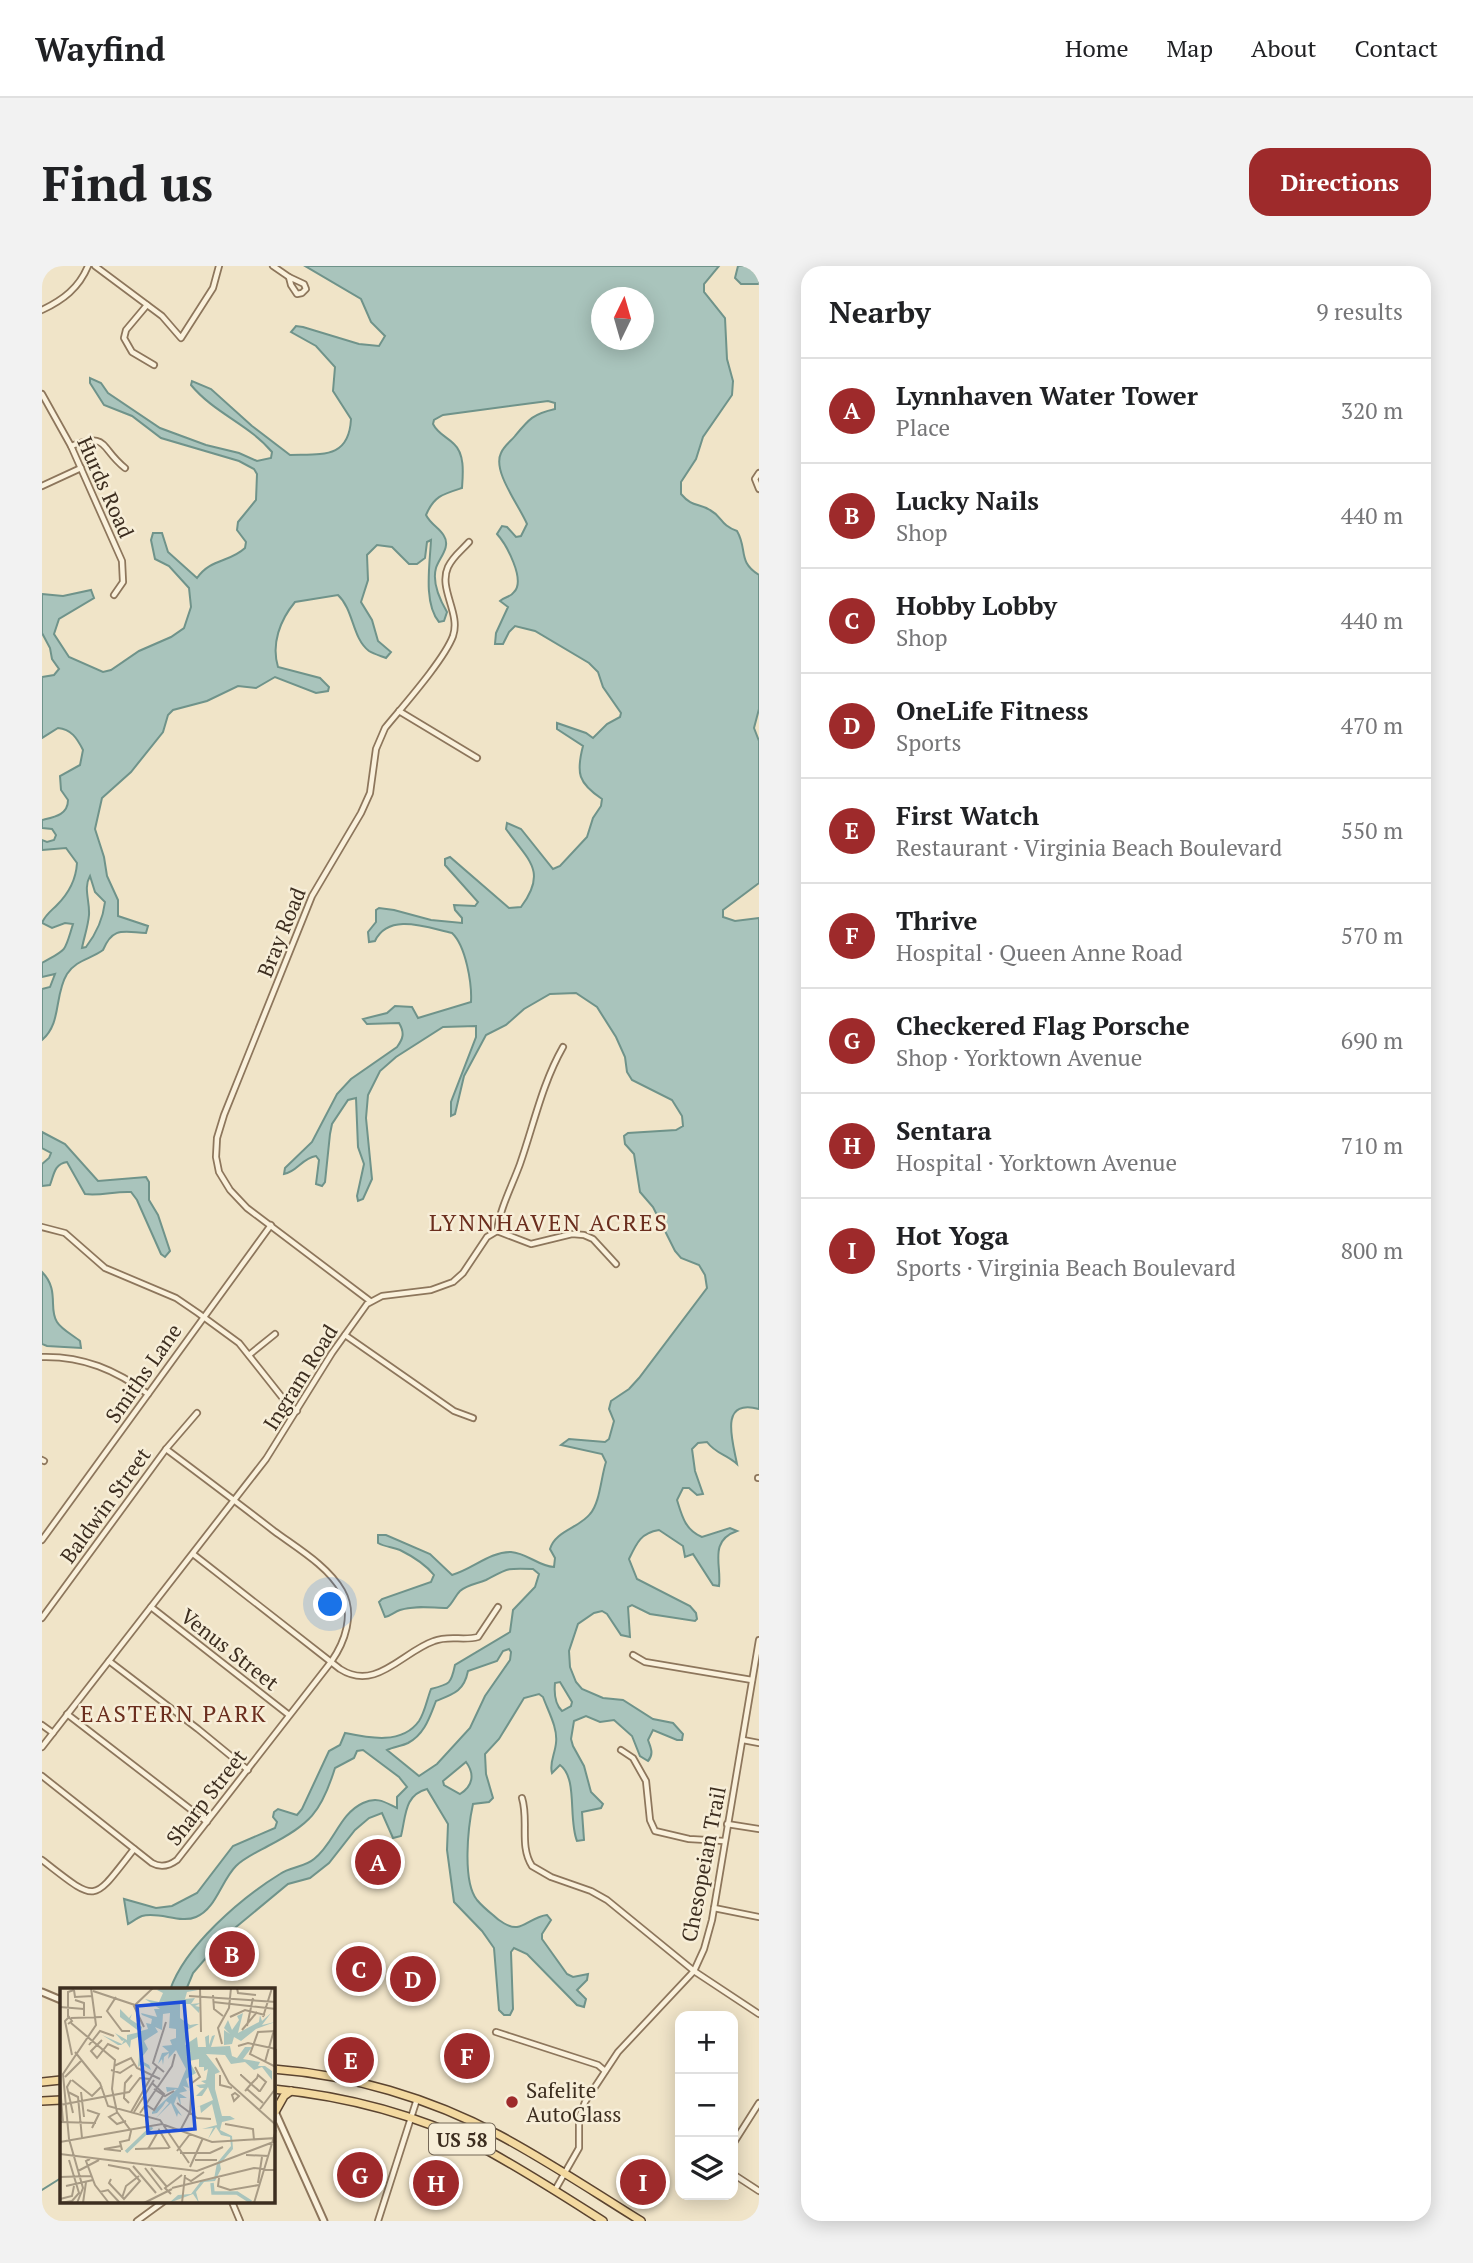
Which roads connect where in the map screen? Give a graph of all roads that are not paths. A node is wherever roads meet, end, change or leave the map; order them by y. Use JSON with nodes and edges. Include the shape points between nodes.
{"nodes":[{"id":1,"x":88,"y":266,"type":"edge"},
{"id":2,"x":96,"y":266,"type":"edge"},
{"id":3,"x":219,"y":266,"type":"edge"},
{"id":4,"x":273,"y":266,"type":"edge"},
{"id":5,"x":289,"y":277,"type":"dead end"},
{"id":6,"x":147,"y":304,"type":"junction"},
{"id":7,"x":42,"y":310,"type":"edge"},
{"id":8,"x":154,"y":365,"type":"dead end"},
{"id":9,"x":42,"y":394,"type":"edge"},
{"id":10,"x":71,"y":446,"type":"junction"},
{"id":11,"x":81,"y":468,"type":"junction"},
{"id":12,"x":124,"y":468,"type":"dead end"},
{"id":13,"x":759,"y":472,"type":"edge"},
{"id":14,"x":42,"y":486,"type":"edge"},
{"id":15,"x":759,"y":489,"type":"edge"},
{"id":16,"x":469,"y":542,"type":"dead end"},
{"id":17,"x":114,"y":595,"type":"dead end"},
{"id":18,"x":399,"y":711,"type":"junction"},
{"id":19,"x":477,"y":758,"type":"dead end"},
{"id":20,"x":563,"y":1047,"type":"dead end"},
{"id":21,"x":271,"y":1225,"type":"junction"},
{"id":22,"x":42,"y":1227,"type":"edge"},
{"id":23,"x":497,"y":1231,"type":"junction"},
{"id":24,"x":616,"y":1264,"type":"dead end"},
{"id":25,"x":370,"y":1301,"type":"junction"},
{"id":26,"x":203,"y":1317,"type":"junction"},
{"id":27,"x":275,"y":1334,"type":"dead end"},
{"id":28,"x":345,"y":1335,"type":"junction"},
{"id":29,"x":249,"y":1355,"type":"junction"},
{"id":30,"x":42,"y":1357,"type":"edge"},
{"id":31,"x":148,"y":1394,"type":"junction"},
{"id":32,"x":297,"y":1411,"type":"junction"},
{"id":33,"x":197,"y":1413,"type":"dead end"},
{"id":34,"x":473,"y":1418,"type":"dead end"},
{"id":35,"x":166,"y":1449,"type":"junction"},
{"id":36,"x":235,"y":1500,"type":"junction"},
{"id":37,"x":42,"y":1540,"type":"edge"},
{"id":38,"x":193,"y":1554,"type":"junction"},
{"id":39,"x":151,"y":1607,"type":"junction"},
{"id":40,"x":498,"y":1607,"type":"dead end"},
{"id":41,"x":42,"y":1618,"type":"edge"},
{"id":42,"x":759,"y":1640,"type":"edge"},
{"id":43,"x":633,"y":1655,"type":"dead end"},
{"id":44,"x":109,"y":1661,"type":"junction"},
{"id":45,"x":331,"y":1662,"type":"junction"},
{"id":46,"x":752,"y":1680,"type":"junction"},
{"id":47,"x":67,"y":1714,"type":"junction"},
{"id":48,"x":289,"y":1715,"type":"junction"},
{"id":49,"x":42,"y":1725,"type":"edge"},
{"id":50,"x":53,"y":1733,"type":"junction"},
{"id":51,"x":742,"y":1740,"type":"junction"},
{"id":52,"x":759,"y":1743,"type":"edge"},
{"id":53,"x":42,"y":1747,"type":"edge"},
{"id":54,"x":621,"y":1750,"type":"dead end"},
{"id":55,"x":247,"y":1770,"type":"junction"},
{"id":56,"x":42,"y":1776,"type":"edge"},
{"id":57,"x":522,"y":1798,"type":"dead end"},
{"id":58,"x":207,"y":1822,"type":"junction"},
{"id":59,"x":727,"y":1824,"type":"junction"},
{"id":60,"x":759,"y":1829,"type":"edge"},
{"id":61,"x":724,"y":1841,"type":"junction"},
{"id":62,"x":134,"y":1849,"type":"junction"},
{"id":63,"x":42,"y":1860,"type":"edge"},
{"id":64,"x":714,"y":1908,"type":"junction"},
{"id":65,"x":759,"y":1917,"type":"edge"},
{"id":66,"x":694,"y":1971,"type":"junction"},
{"id":67,"x":42,"y":1992,"type":"edge"},
{"id":68,"x":60,"y":2000,"type":"edge"},
{"id":69,"x":759,"y":2014,"type":"edge"},
{"id":70,"x":496,"y":2032,"type":"dead end"},
{"id":71,"x":275,"y":2069,"type":"edge"},
{"id":72,"x":605,"y":2071,"type":"junction"},
{"id":73,"x":60,"y":2080,"type":"edge"},
{"id":74,"x":42,"y":2082,"type":"edge"},
{"id":75,"x":275,"y":2089,"type":"edge"},
{"id":76,"x":291,"y":2091,"type":"junction"},
{"id":77,"x":417,"y":2099,"type":"junction"},
{"id":78,"x":60,"y":2100,"type":"edge"},
{"id":79,"x":42,"y":2101,"type":"edge"},
{"id":80,"x":759,"y":2103,"type":"edge"},
{"id":81,"x":275,"y":2109,"type":"edge"},
{"id":82,"x":275,"y":2112,"type":"edge"},
{"id":83,"x":411,"y":2118,"type":"junction"},
{"id":84,"x":737,"y":2137,"type":"edge"},
{"id":85,"x":565,"y":2174,"type":"junction"},
{"id":86,"x":738,"y":2177,"type":"edge"},
{"id":87,"x":554,"y":2190,"type":"junction"},
{"id":88,"x":759,"y":2191,"type":"edge"},
{"id":89,"x":160,"y":2204,"type":"edge"},
{"id":90,"x":233,"y":2204,"type":"edge"},
{"id":91,"x":137,"y":2221,"type":"edge"},
{"id":92,"x":240,"y":2221,"type":"edge"},
{"id":93,"x":324,"y":2221,"type":"edge"},
{"id":94,"x":378,"y":2221,"type":"edge"},
{"id":95,"x":603,"y":2221,"type":"edge"},
{"id":96,"x":641,"y":2221,"type":"edge"}],
"edges":[{"from":1,"to":7,"type":"street","via":[[71,293]]},
{"from":2,"to":6,"type":"street"},
{"from":3,"to":6,"type":"street","via":[[213,288],[181,338]]},
{"from":4,"to":5,"type":"street"},
{"from":6,"to":8,"type":"street","via":[[124,338],[132,352]]},
{"from":9,"to":10,"type":"street","name":"Hurds Road"},
{"from":10,"to":11,"type":"street","name":"Hurds Road"},
{"from":10,"to":12,"type":"street","via":[[98,440]]},
{"from":11,"to":14,"type":"street"},
{"from":11,"to":17,"type":"street","name":"Hurds Road","via":[[124,568],[123,582]]},
{"from":13,"to":15,"type":"street","via":[[755,479]]},
{"from":16,"to":18,"type":"street","name":"Bray Road","via":[[446,572],[454,634]]},
{"from":18,"to":19,"type":"street"},
{"from":18,"to":21,"type":"street","name":"Bray Road","via":[[379,740],[370,793],[361,813],[303,916],[217,1138],[216,1157],[223,1180],[247,1208]]},
{"from":20,"to":23,"type":"street","via":[[538,1102]]},
{"from":21,"to":25,"type":"street","name":"Bray Road"},
{"from":21,"to":26,"type":"street","name":"Smiths Lane"},
{"from":22,"to":26,"type":"street","via":[[65,1233],[105,1268],[176,1298]]},
{"from":23,"to":24,"type":"street","via":[[530,1244],[584,1235]]},
{"from":23,"to":25,"type":"street","via":[[487,1237],[453,1282]]},
{"from":25,"to":28,"type":"street","name":"Ingram Road"},
{"from":26,"to":29,"type":"street"},
{"from":26,"to":31,"type":"street","name":"Smiths Lane"},
{"from":27,"to":29,"type":"street"},
{"from":28,"to":32,"type":"street","name":"Ingram Road"},
{"from":28,"to":34,"type":"street","via":[[454,1411]]},
{"from":29,"to":32,"type":"street"},
{"from":30,"to":31,"type":"street","via":[[94,1364]]},
{"from":31,"to":37,"type":"street","name":"Smiths Lane"},
{"from":32,"to":36,"type":"street","name":"Ingram Road"},
{"from":33,"to":35,"type":"street","name":"Baldwin Street"},
{"from":35,"to":36,"type":"street","name":"Sharp Street"},
{"from":35,"to":41,"type":"street","name":"Baldwin Street"},
{"from":36,"to":38,"type":"street","name":"Ingram Road"},
{"from":36,"to":45,"type":"street","name":"Sharp Street","via":[[317,1564],[342,1590],[347,1628]]},
{"from":38,"to":39,"type":"street","name":"Ingram Road"},
{"from":38,"to":45,"type":"street"},
{"from":39,"to":44,"type":"street","name":"Ingram Road"},
{"from":39,"to":48,"type":"street","name":"Venus Street"},
{"from":40,"to":45,"type":"street","via":[[478,1637],[431,1642],[376,1675],[354,1676]]},
{"from":42,"to":46,"type":"street","name":"Chesopeian Trail"},
{"from":43,"to":46,"type":"street","via":[[645,1662]]},
{"from":44,"to":47,"type":"street","name":"Ingram Road"},
{"from":44,"to":55,"type":"street"},
{"from":45,"to":48,"type":"street","name":"Sharp Street"},
{"from":46,"to":51,"type":"street","name":"Chesopeian Trail"},
{"from":47,"to":50,"type":"street","name":"Ingram Road"},
{"from":47,"to":58,"type":"street"},
{"from":48,"to":55,"type":"street","name":"Sharp Street"},
{"from":49,"to":50,"type":"street"},
{"from":50,"to":53,"type":"street","name":"Ingram Road"},
{"from":51,"to":52,"type":"street"},
{"from":51,"to":59,"type":"street","name":"Chesopeian Trail"},
{"from":54,"to":61,"type":"street","via":[[633,1758],[646,1781],[655,1831]]},
{"from":55,"to":58,"type":"street","name":"Sharp Street"},
{"from":56,"to":62,"type":"street","name":"Sharp Street"},
{"from":57,"to":66,"type":"street","via":[[525,1846],[532,1866],[598,1894]]},
{"from":58,"to":62,"type":"street","name":"Sharp Street","via":[[169,1865],[155,1865]]},
{"from":59,"to":60,"type":"street"},
{"from":59,"to":61,"type":"street","name":"Chesopeian Trail"},
{"from":61,"to":64,"type":"street","name":"Chesopeian Trail"},
{"from":62,"to":63,"type":"street","via":[[109,1882],[92,1892],[81,1890]]},
{"from":64,"to":65,"type":"street"},
{"from":64,"to":66,"type":"street","name":"Chesopeian Trail"},
{"from":66,"to":69,"type":"street"},
{"from":66,"to":72,"type":"street","name":"Chesopeian Trail"},
{"from":67,"to":68,"type":"street"},
{"from":70,"to":72,"type":"street"},
{"from":71,"to":77,"type":"main road","number":"US 58","via":[[355,2081]]},
{"from":72,"to":85,"type":"street","name":"Chesopeian Trail","via":[[579,2118],[580,2143]]},
{"from":73,"to":74,"type":"main road"},
{"from":75,"to":76,"type":"main road","number":"US 58"},
{"from":76,"to":81,"type":"main road"},
{"from":76,"to":83,"type":"main road","number":"US 58"},
{"from":77,"to":83,"type":"street"},
{"from":77,"to":85,"type":"main road","number":"US 58","via":[[498,2134]]},
{"from":78,"to":79,"type":"main road"},
{"from":80,"to":84,"type":"street"},
{"from":82,"to":93,"type":"street"},
{"from":83,"to":87,"type":"main road","number":"US 58","via":[[481,2148]]},
{"from":83,"to":94,"type":"street"},
{"from":85,"to":87,"type":"street","name":"Chesopeian Trail"},
{"from":85,"to":96,"type":"main road","number":"US 58"},
{"from":86,"to":88,"type":"street"},
{"from":87,"to":95,"type":"main road","number":"US 58"},
{"from":89,"to":91,"type":"street"},
{"from":90,"to":92,"type":"street"}]}
